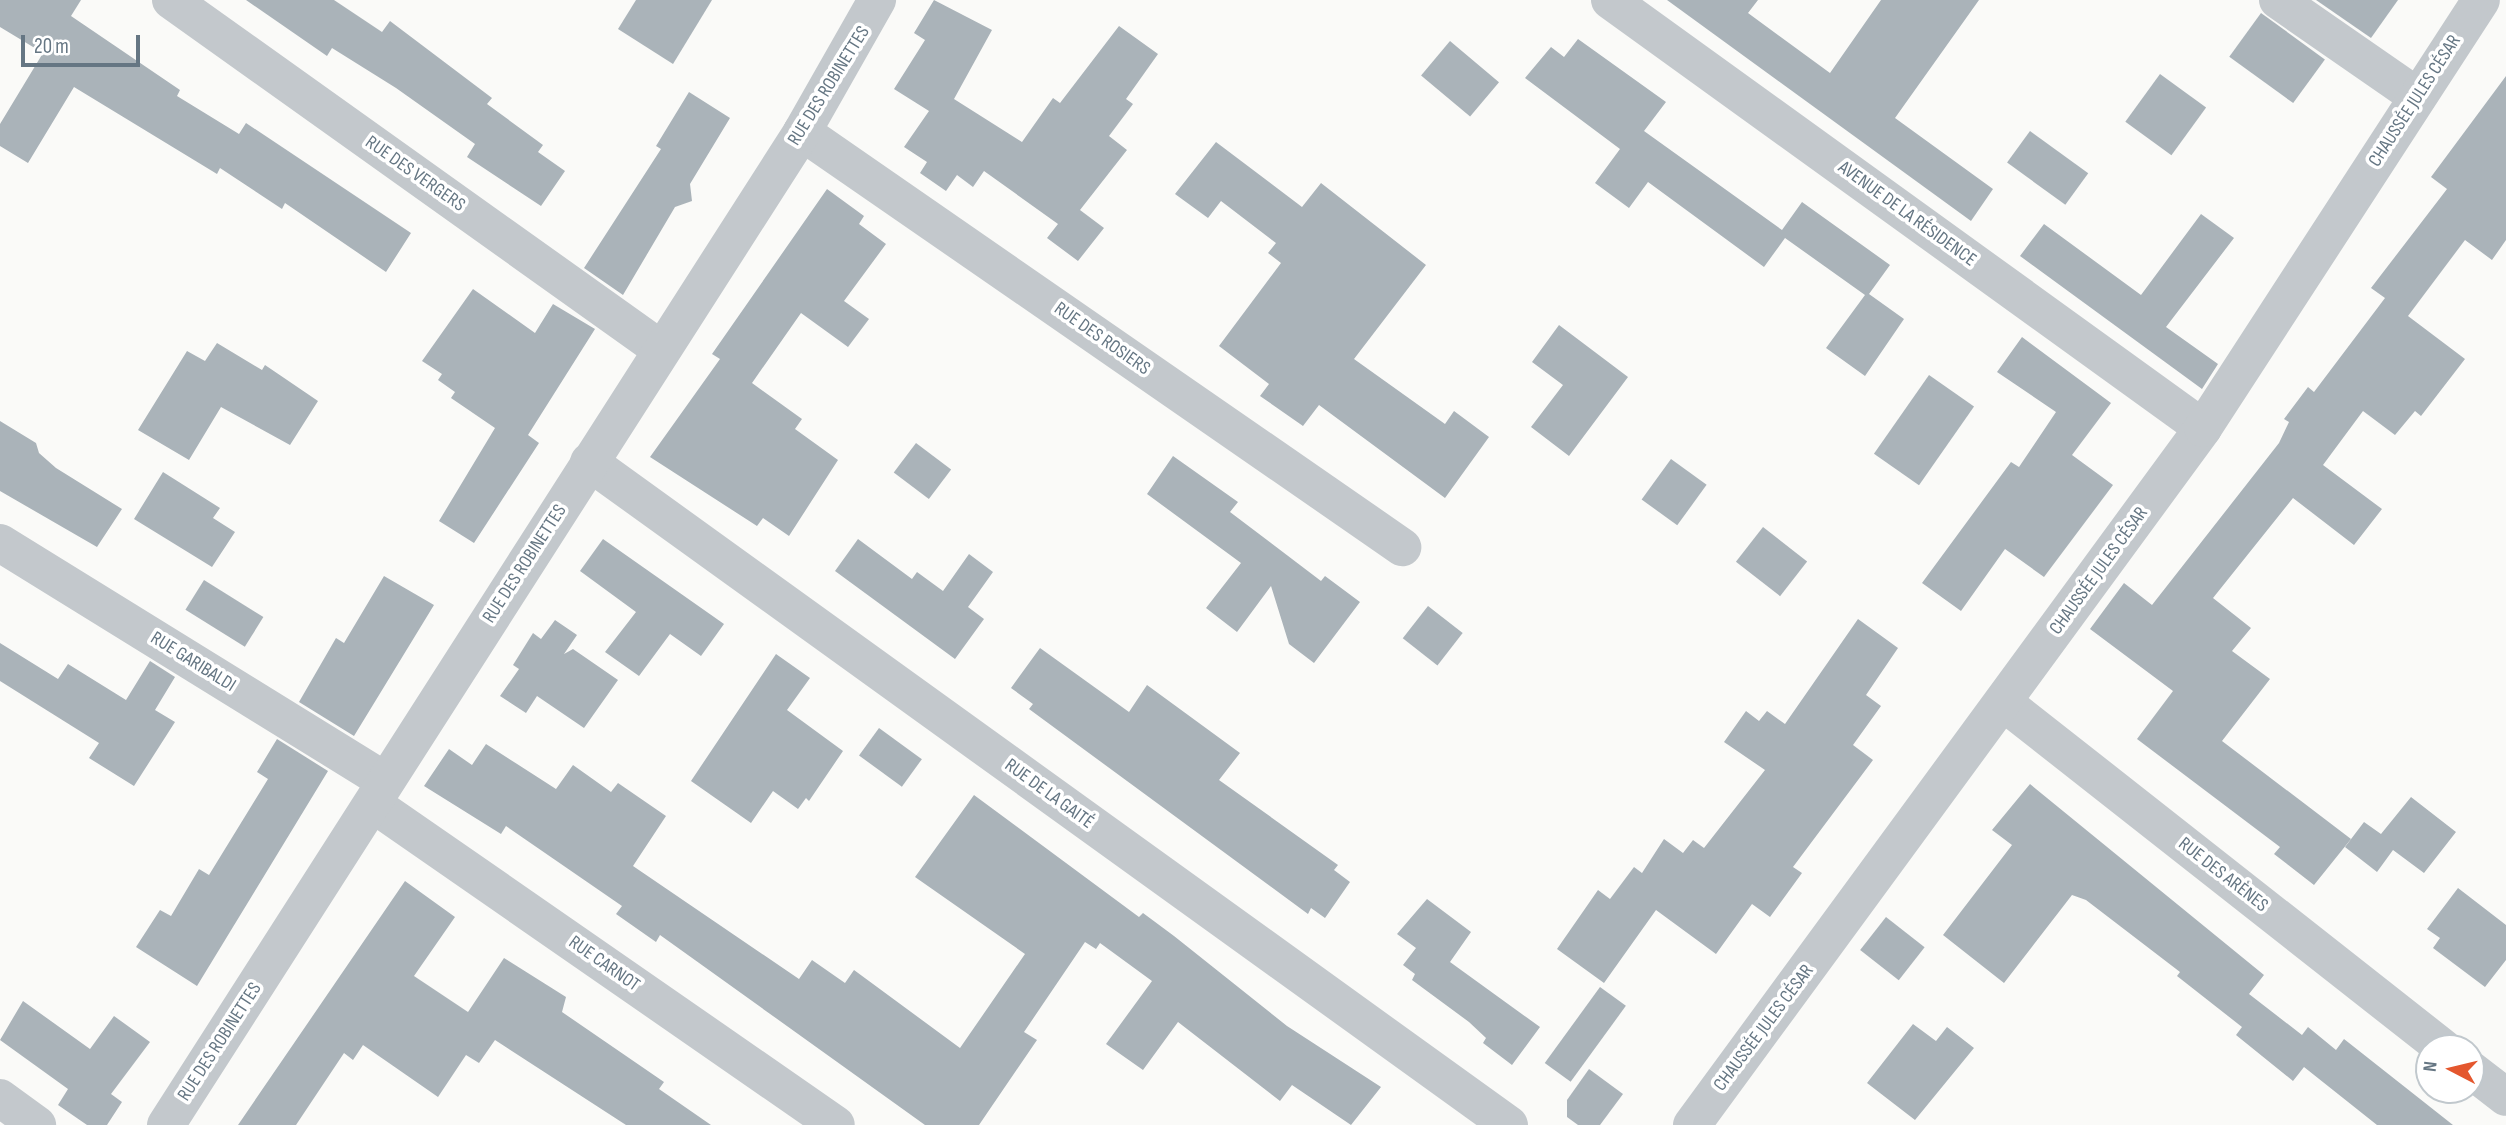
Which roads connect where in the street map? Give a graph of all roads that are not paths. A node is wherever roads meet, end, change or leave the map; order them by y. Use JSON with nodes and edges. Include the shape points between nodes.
{"nodes":[{"id":1,"x":171,"y":0,"type":"edge"},
{"id":2,"x":877,"y":0,"type":"edge"},
{"id":3,"x":1610,"y":0,"type":"edge"},
{"id":4,"x":2278,"y":0,"type":"edge"},
{"id":5,"x":2481,"y":0,"type":"edge"},
{"id":6,"x":2418,"y":97,"type":"junction"},
{"id":7,"x":802,"y":132,"type":"junction"},
{"id":8,"x":659,"y":348,"type":"junction"},
{"id":9,"x":2203,"y":428,"type":"junction"},
{"id":10,"x":589,"y":462,"type":"junction"},
{"id":11,"x":0,"y":543,"type":"edge"},
{"id":12,"x":1402,"y":547,"type":"dead end"},
{"id":13,"x":2003,"y":702,"type":"junction"},
{"id":14,"x":379,"y":792,"type":"junction"},
{"id":15,"x":2425,"y":1034,"type":"edge"},
{"id":16,"x":2485,"y":1081,"type":"edge"},
{"id":17,"x":2506,"y":1097,"type":"edge"},
{"id":18,"x":0,"y":1098,"type":"edge"},
{"id":19,"x":37,"y":1125,"type":"edge"},
{"id":20,"x":166,"y":1125,"type":"edge"},
{"id":21,"x":836,"y":1125,"type":"edge"},
{"id":22,"x":1509,"y":1125,"type":"edge"},
{"id":23,"x":1692,"y":1125,"type":"edge"}],
"edges":[{"from":1,"to":8,"type":"street","name":"RUE DES VERGERS"},
{"from":2,"to":7,"type":"street","name":"RUE DES ROBINETTES"},
{"from":3,"to":9,"type":"street","name":"AVENUE DE LA RÉSIDENCE"},
{"from":4,"to":6,"type":"street"},
{"from":5,"to":6,"type":"street","name":"CHAUSSÉE JULES CÉSAR"},
{"from":6,"to":9,"type":"street","name":"CHAUSSÉE JULES CÉSAR"},
{"from":7,"to":8,"type":"street","name":"RUE DES ROBINETTES"},
{"from":7,"to":12,"type":"street","name":"RUE DES ROSIERS"},
{"from":8,"to":10,"type":"street","name":"RUE DES ROBINETTES"},
{"from":9,"to":13,"type":"street","name":"CHAUSSÉE JULES CÉSAR"},
{"from":10,"to":14,"type":"street","name":"RUE DES ROBINETTES"},
{"from":10,"to":22,"type":"street","name":"RUE DE LA GAITÉ"},
{"from":11,"to":14,"type":"street","name":"RUE GARIBALDI"},
{"from":13,"to":15,"type":"street","name":"RUE DES ARÈNES"},
{"from":13,"to":23,"type":"street","name":"CHAUSSÉE JULES CÉSAR"},
{"from":14,"to":20,"type":"street","name":"RUE DES ROBINETTES"},
{"from":14,"to":21,"type":"street","name":"RUE CARNOT"},
{"from":16,"to":17,"type":"street"},
{"from":18,"to":19,"type":"street"}]}
